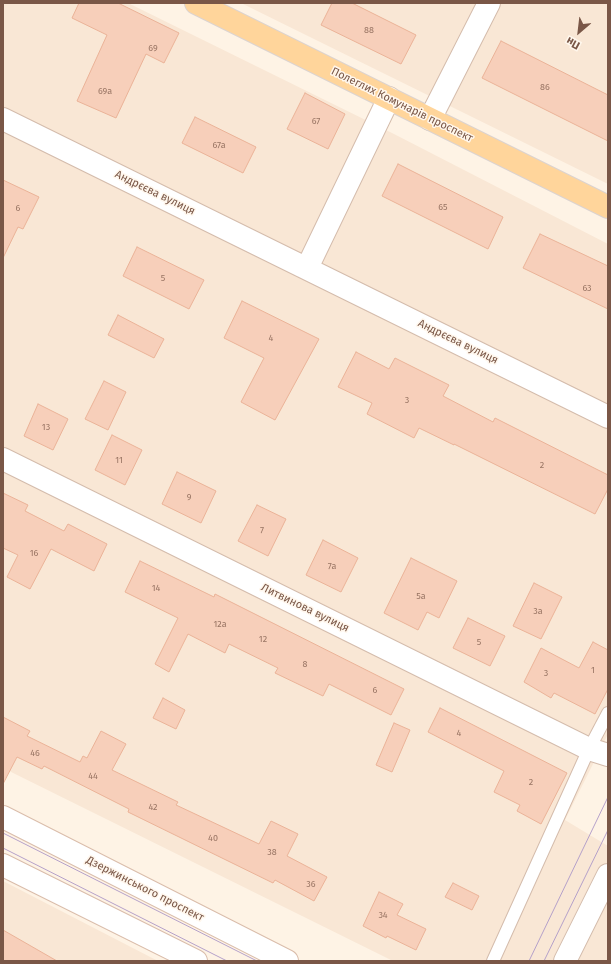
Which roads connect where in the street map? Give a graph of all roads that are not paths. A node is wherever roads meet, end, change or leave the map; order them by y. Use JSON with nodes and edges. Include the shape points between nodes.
{"nodes":[{"id":1,"x":196,"y":3,"type":"edge"},
{"id":2,"x":489,"y":3,"type":"edge"},
{"id":3,"x":389,"y":98,"type":"junction"},
{"id":4,"x":3,"y":118,"type":"edge"},
{"id":5,"x":430,"y":120,"type":"junction"},
{"id":6,"x":608,"y":207,"type":"edge"},
{"id":7,"x":307,"y":268,"type":"junction"},
{"id":8,"x":608,"y":417,"type":"edge"},
{"id":9,"x":3,"y":459,"type":"edge"},
{"id":10,"x":608,"y":713,"type":"edge"},
{"id":11,"x":599,"y":752,"type":"edge"},
{"id":12,"x":3,"y":817,"type":"edge"},
{"id":13,"x":3,"y":865,"type":"edge"},
{"id":14,"x":608,"y":875,"type":"edge"},
{"id":15,"x":196,"y":961,"type":"edge"},
{"id":16,"x":288,"y":961,"type":"edge"},
{"id":17,"x":493,"y":961,"type":"edge"},
{"id":18,"x":565,"y":961,"type":"edge"}],
"edges":[{"from":1,"to":3,"type":"main road","name":"Полеглих Комунарів проспект"},
{"from":2,"to":5,"type":"street"},
{"from":3,"to":5,"type":"main road","name":"Полеглих Комунарів проспект"},
{"from":3,"to":7,"type":"street"},
{"from":4,"to":7,"type":"street","name":"Андрєєва вулиця"},
{"from":5,"to":6,"type":"main road","name":"Полеглих Комунарів проспект"},
{"from":7,"to":8,"type":"street","name":"Андрєєва вулиця"},
{"from":9,"to":11,"type":"street","name":"Литвинова вулиця"},
{"from":10,"to":11,"type":"lane"},
{"from":11,"to":17,"type":"lane"},
{"from":12,"to":16,"type":"street","name":"Дзержинського проспект"},
{"from":13,"to":15,"type":"street"},
{"from":14,"to":18,"type":"street"}]}
